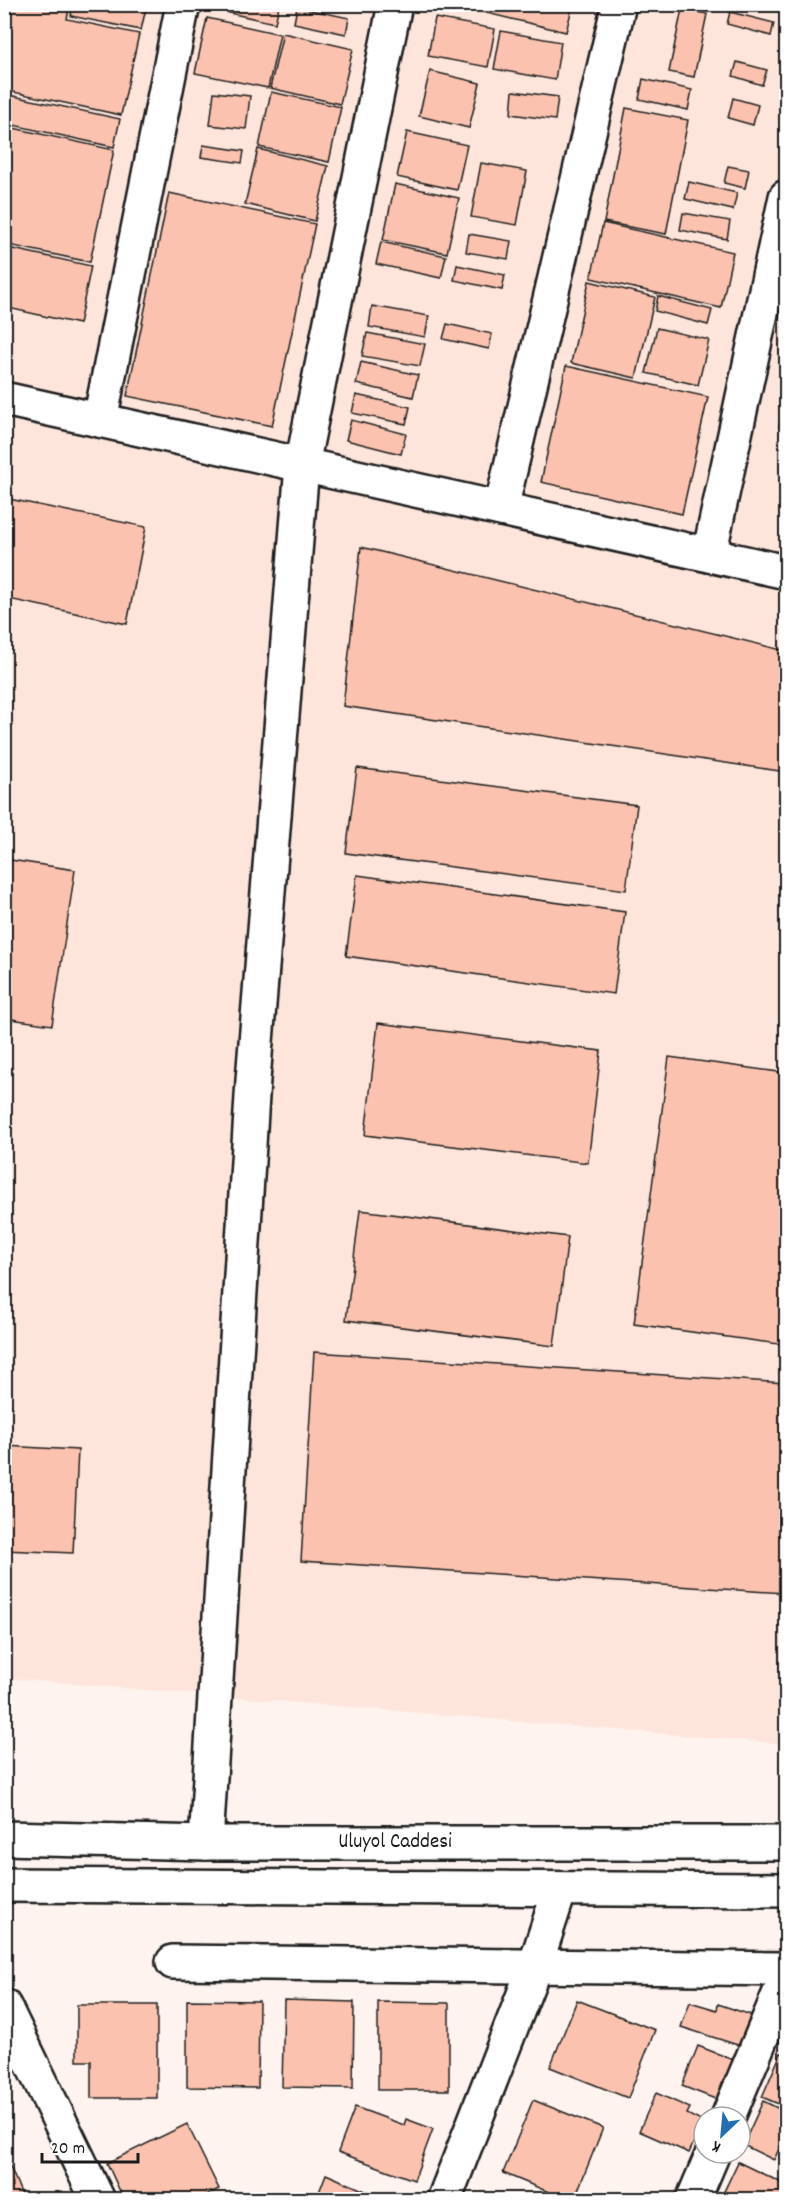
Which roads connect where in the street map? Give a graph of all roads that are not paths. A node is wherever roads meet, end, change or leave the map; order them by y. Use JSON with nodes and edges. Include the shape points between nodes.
{"nodes":[{"id":1,"x":183,"y":4,"type":"edge"},
{"id":2,"x":395,"y":4,"type":"edge"},
{"id":3,"x":619,"y":4,"type":"edge"},
{"id":4,"x":786,"y":197,"type":"edge"},
{"id":5,"x":4,"y":399,"type":"edge"},
{"id":6,"x":100,"y":420,"type":"junction"},
{"id":7,"x":302,"y":465,"type":"junction"},
{"id":8,"x":501,"y":509,"type":"junction"},
{"id":9,"x":709,"y":555,"type":"junction"},
{"id":10,"x":786,"y":572,"type":"edge"},
{"id":11,"x":4,"y":1838,"type":"edge"},
{"id":12,"x":206,"y":1843,"type":"junction"},
{"id":13,"x":786,"y":1843,"type":"edge"},
{"id":14,"x":4,"y":1886,"type":"edge"},
{"id":15,"x":560,"y":1889,"type":"junction"},
{"id":16,"x":786,"y":1890,"type":"edge"},
{"id":17,"x":173,"y":1962,"type":"dead end"},
{"id":18,"x":535,"y":1966,"type":"junction"},
{"id":19,"x":786,"y":1969,"type":"edge"},
{"id":20,"x":786,"y":1978,"type":"edge"},
{"id":21,"x":4,"y":2006,"type":"edge"},
{"id":22,"x":733,"y":2105,"type":"edge"},
{"id":23,"x":708,"y":2165,"type":"edge"},
{"id":24,"x":98,"y":2199,"type":"edge"},
{"id":25,"x":444,"y":2199,"type":"edge"},
{"id":26,"x":693,"y":2199,"type":"edge"}],
"edges":[{"from":1,"to":6,"type":"street"},
{"from":2,"to":7,"type":"street"},
{"from":3,"to":8,"type":"street"},
{"from":4,"to":9,"type":"street"},
{"from":5,"to":6,"type":"street"},
{"from":6,"to":7,"type":"street"},
{"from":7,"to":8,"type":"street"},
{"from":7,"to":12,"type":"street","via":[[253,1080]]},
{"from":8,"to":9,"type":"street"},
{"from":9,"to":10,"type":"street"},
{"from":11,"to":12,"type":"street","name":"Uluyol Caddesi"},
{"from":12,"to":13,"type":"street","name":"Uluyol Caddesi"},
{"from":14,"to":15,"type":"street"},
{"from":15,"to":16,"type":"street"},
{"from":15,"to":18,"type":"street"},
{"from":17,"to":18,"type":"street"},
{"from":18,"to":19,"type":"street"},
{"from":18,"to":25,"type":"street"},
{"from":20,"to":22,"type":"street"},
{"from":21,"to":24,"type":"street"},
{"from":23,"to":26,"type":"street"}]}
